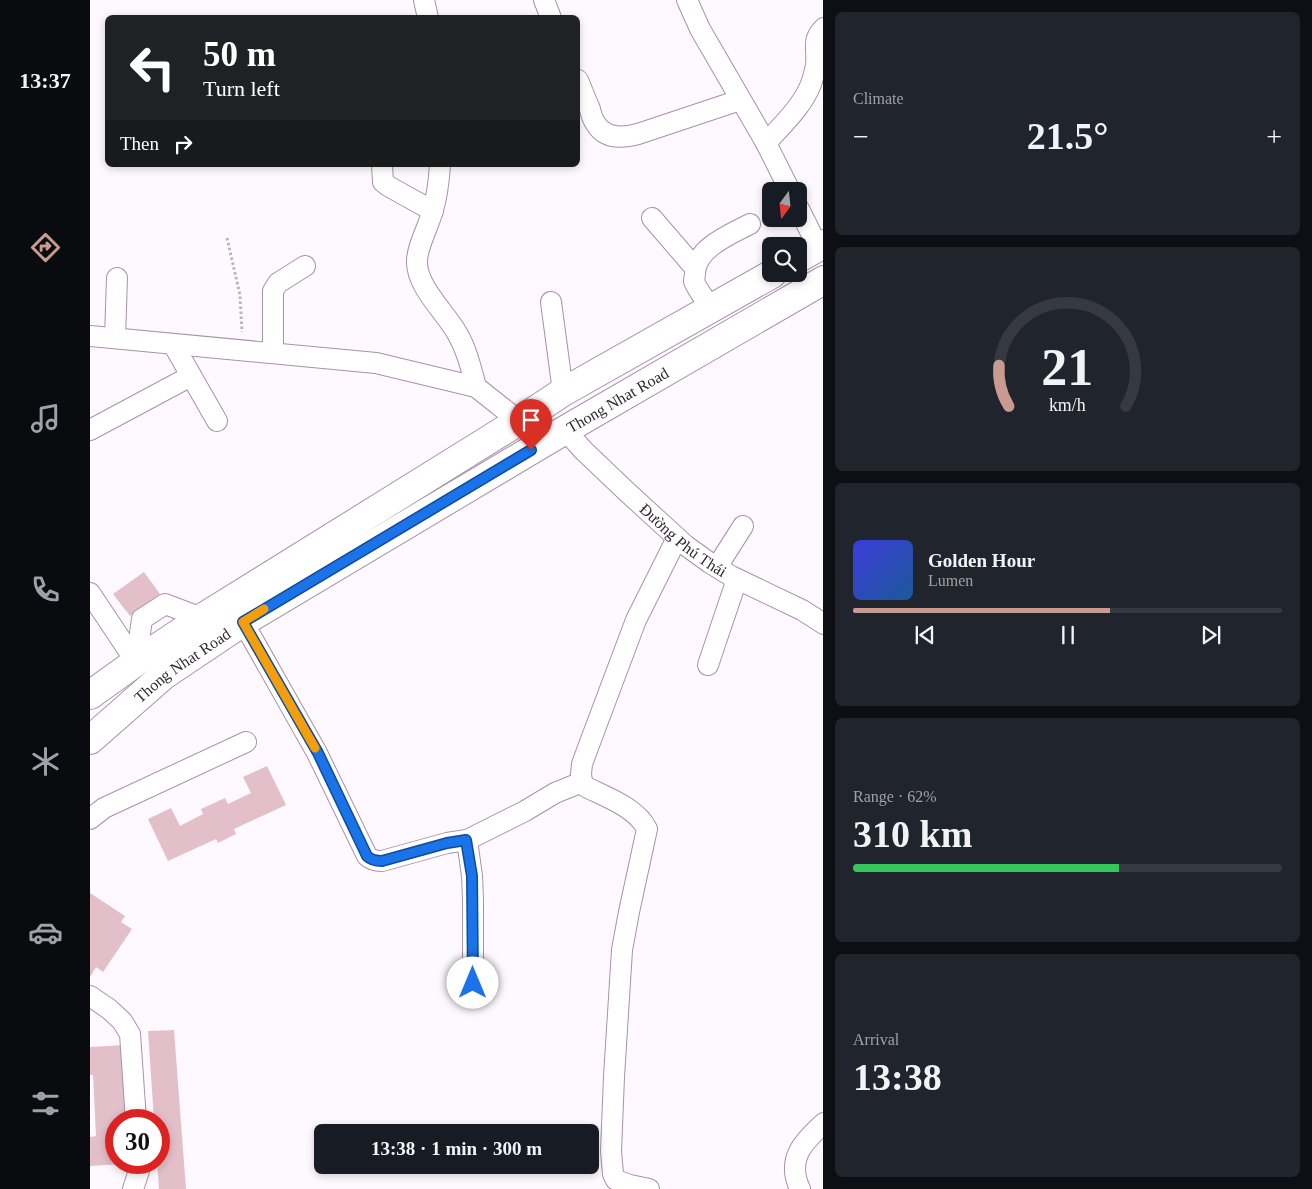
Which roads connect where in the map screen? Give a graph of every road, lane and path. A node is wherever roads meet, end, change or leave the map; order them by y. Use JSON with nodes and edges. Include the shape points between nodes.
{"nodes":[{"id":1,"x":424,"y":0,"type":"edge"},
{"id":2,"x":544,"y":0,"type":"edge"},
{"id":3,"x":687,"y":0,"type":"edge"},
{"id":4,"x":427,"y":15,"type":"edge"},
{"id":5,"x":551,"y":15,"type":"edge"},
{"id":6,"x":823,"y":28,"type":"edge"},
{"id":7,"x":580,"y":85,"type":"edge"},
{"id":8,"x":740,"y":100,"type":"junction"},
{"id":9,"x":766,"y":143,"type":"junction"},
{"id":10,"x":382,"y":167,"type":"edge"},
{"id":11,"x":440,"y":167,"type":"edge"},
{"id":12,"x":786,"y":182,"type":"edge"},
{"id":13,"x":433,"y":211,"type":"junction"},
{"id":14,"x":652,"y":218,"type":"dead end"},
{"id":15,"x":750,"y":224,"type":"dead end"},
{"id":16,"x":806,"y":228,"type":"edge"},
{"id":17,"x":226,"y":238,"type":"dead end"},
{"id":18,"x":813,"y":250,"type":"edge"},
{"id":19,"x":304,"y":266,"type":"dead end"},
{"id":20,"x":695,"y":268,"type":"junction"},
{"id":21,"x":117,"y":278,"type":"dead end"},
{"id":22,"x":762,"y":280,"type":"edge"},
{"id":23,"x":823,"y":280,"type":"edge"},
{"id":24,"x":551,"y":302,"type":"dead end"},
{"id":25,"x":711,"y":308,"type":"junction"},
{"id":26,"x":90,"y":336,"type":"edge"},
{"id":27,"x":115,"y":338,"type":"junction"},
{"id":28,"x":172,"y":344,"type":"junction"},
{"id":29,"x":244,"y":350,"type":"junction"},
{"id":30,"x":273,"y":353,"type":"junction"},
{"id":31,"x":191,"y":376,"type":"junction"},
{"id":32,"x":476,"y":387,"type":"junction"},
{"id":33,"x":554,"y":398,"type":"junction"},
{"id":34,"x":217,"y":421,"type":"dead end"},
{"id":35,"x":518,"y":421,"type":"junction"},
{"id":36,"x":90,"y":430,"type":"edge"},
{"id":37,"x":565,"y":430,"type":"junction"},
{"id":38,"x":743,"y":526,"type":"dead end"},
{"id":39,"x":676,"y":538,"type":"junction"},
{"id":40,"x":716,"y":567,"type":"junction"},
{"id":41,"x":737,"y":579,"type":"junction"},
{"id":42,"x":90,"y":593,"type":"edge"},
{"id":43,"x":243,"y":622,"type":"junction"},
{"id":44,"x":823,"y":624,"type":"edge"},
{"id":45,"x":136,"y":662,"type":"junction"},
{"id":46,"x":708,"y":665,"type":"dead end"},
{"id":47,"x":90,"y":695,"type":"edge"},
{"id":48,"x":90,"y":740,"type":"edge"},
{"id":49,"x":246,"y":742,"type":"dead end"},
{"id":50,"x":582,"y":782,"type":"junction"},
{"id":51,"x":90,"y":819,"type":"edge"},
{"id":52,"x":466,"y":840,"type":"junction"},
{"id":53,"x":473,"y":983,"type":"dead end"},
{"id":54,"x":90,"y":996,"type":"edge"},
{"id":55,"x":135,"y":1109,"type":"edge"},
{"id":56,"x":823,"y":1123,"type":"edge"},
{"id":57,"x":138,"y":1174,"type":"edge"},
{"id":58,"x":623,"y":1186,"type":"edge"},
{"id":59,"x":133,"y":1189,"type":"edge"},
{"id":60,"x":649,"y":1189,"type":"edge"},
{"id":61,"x":800,"y":1189,"type":"edge"}],
"edges":[{"from":1,"to":4,"type":"street"},
{"from":2,"to":5,"type":"street"},
{"from":3,"to":8,"type":"street"},
{"from":6,"to":9,"type":"street","via":[[815,41],[816,64],[810,86],[792,114]]},
{"from":7,"to":8,"type":"street","via":[[596,125],[610,136],[620,137]]},
{"from":8,"to":9,"type":"street"},
{"from":9,"to":12,"type":"street"},
{"from":10,"to":13,"type":"street","via":[[383,182]]},
{"from":11,"to":13,"type":"street"},
{"from":13,"to":32,"type":"street","via":[[418,251],[419,272],[422,283],[465,349]]},
{"from":14,"to":20,"type":"street"},
{"from":15,"to":20,"type":"street","via":[[708,248],[699,257]]},
{"from":16,"to":18,"type":"street"},
{"from":17,"to":29,"type":"path","via":[[240,295]]},
{"from":19,"to":30,"type":"street","via":[[278,283],[273,291]]},
{"from":20,"to":25,"type":"street","via":[[694,281]]},
{"from":21,"to":27,"type":"street"},
{"from":22,"to":25,"type":"highway","name":"Thong Nhat Road"},
{"from":23,"to":37,"type":"highway","name":"Thong Nhat Road"},
{"from":24,"to":33,"type":"street"},
{"from":25,"to":33,"type":"highway","name":"Thong Nhat Road"},
{"from":26,"to":27,"type":"street"},
{"from":27,"to":28,"type":"street"},
{"from":28,"to":29,"type":"street"},
{"from":28,"to":31,"type":"street"},
{"from":29,"to":30,"type":"street"},
{"from":30,"to":32,"type":"street","via":[[376,363]]},
{"from":31,"to":34,"type":"street"},
{"from":31,"to":36,"type":"street"},
{"from":32,"to":35,"type":"street"},
{"from":33,"to":35,"type":"highway","name":"Thong Nhat Road"},
{"from":33,"to":37,"type":"highway"},
{"from":35,"to":45,"type":"highway","name":"Thong Nhat Road"},
{"from":37,"to":39,"type":"street","name":"Đường Phú Thái"},
{"from":37,"to":43,"type":"highway","name":"Thong Nhat Road"},
{"from":38,"to":40,"type":"street"},
{"from":39,"to":40,"type":"street","name":"Đường Phú Thái"},
{"from":39,"to":50,"type":"street","via":[[623,652],[582,764]]},
{"from":40,"to":41,"type":"street","name":"Đường Phú Thái"},
{"from":41,"to":44,"type":"street","name":"Đường Phú Thái","via":[[802,610]]},
{"from":41,"to":46,"type":"street"},
{"from":42,"to":45,"type":"street"},
{"from":43,"to":48,"type":"highway","name":"Thong Nhat Road","via":[[164,674]]},
{"from":43,"to":52,"type":"street","via":[[318,753],[367,856],[382,861]]},
{"from":45,"to":47,"type":"highway","name":"Thong Nhat Road"},
{"from":49,"to":51,"type":"street","via":[[104,808]]},
{"from":50,"to":52,"type":"street"},
{"from":50,"to":58,"type":"street","via":[[639,816],[647,829],[622,950],[611,1151],[613,1174]]},
{"from":52,"to":53,"type":"street","via":[[472,876]]},
{"from":54,"to":55,"type":"street","via":[[122,1021],[130,1034]]},
{"from":56,"to":61,"type":"street","via":[[799,1150],[796,1158]]},
{"from":57,"to":59,"type":"street"},
{"from":58,"to":60,"type":"street"}]}
